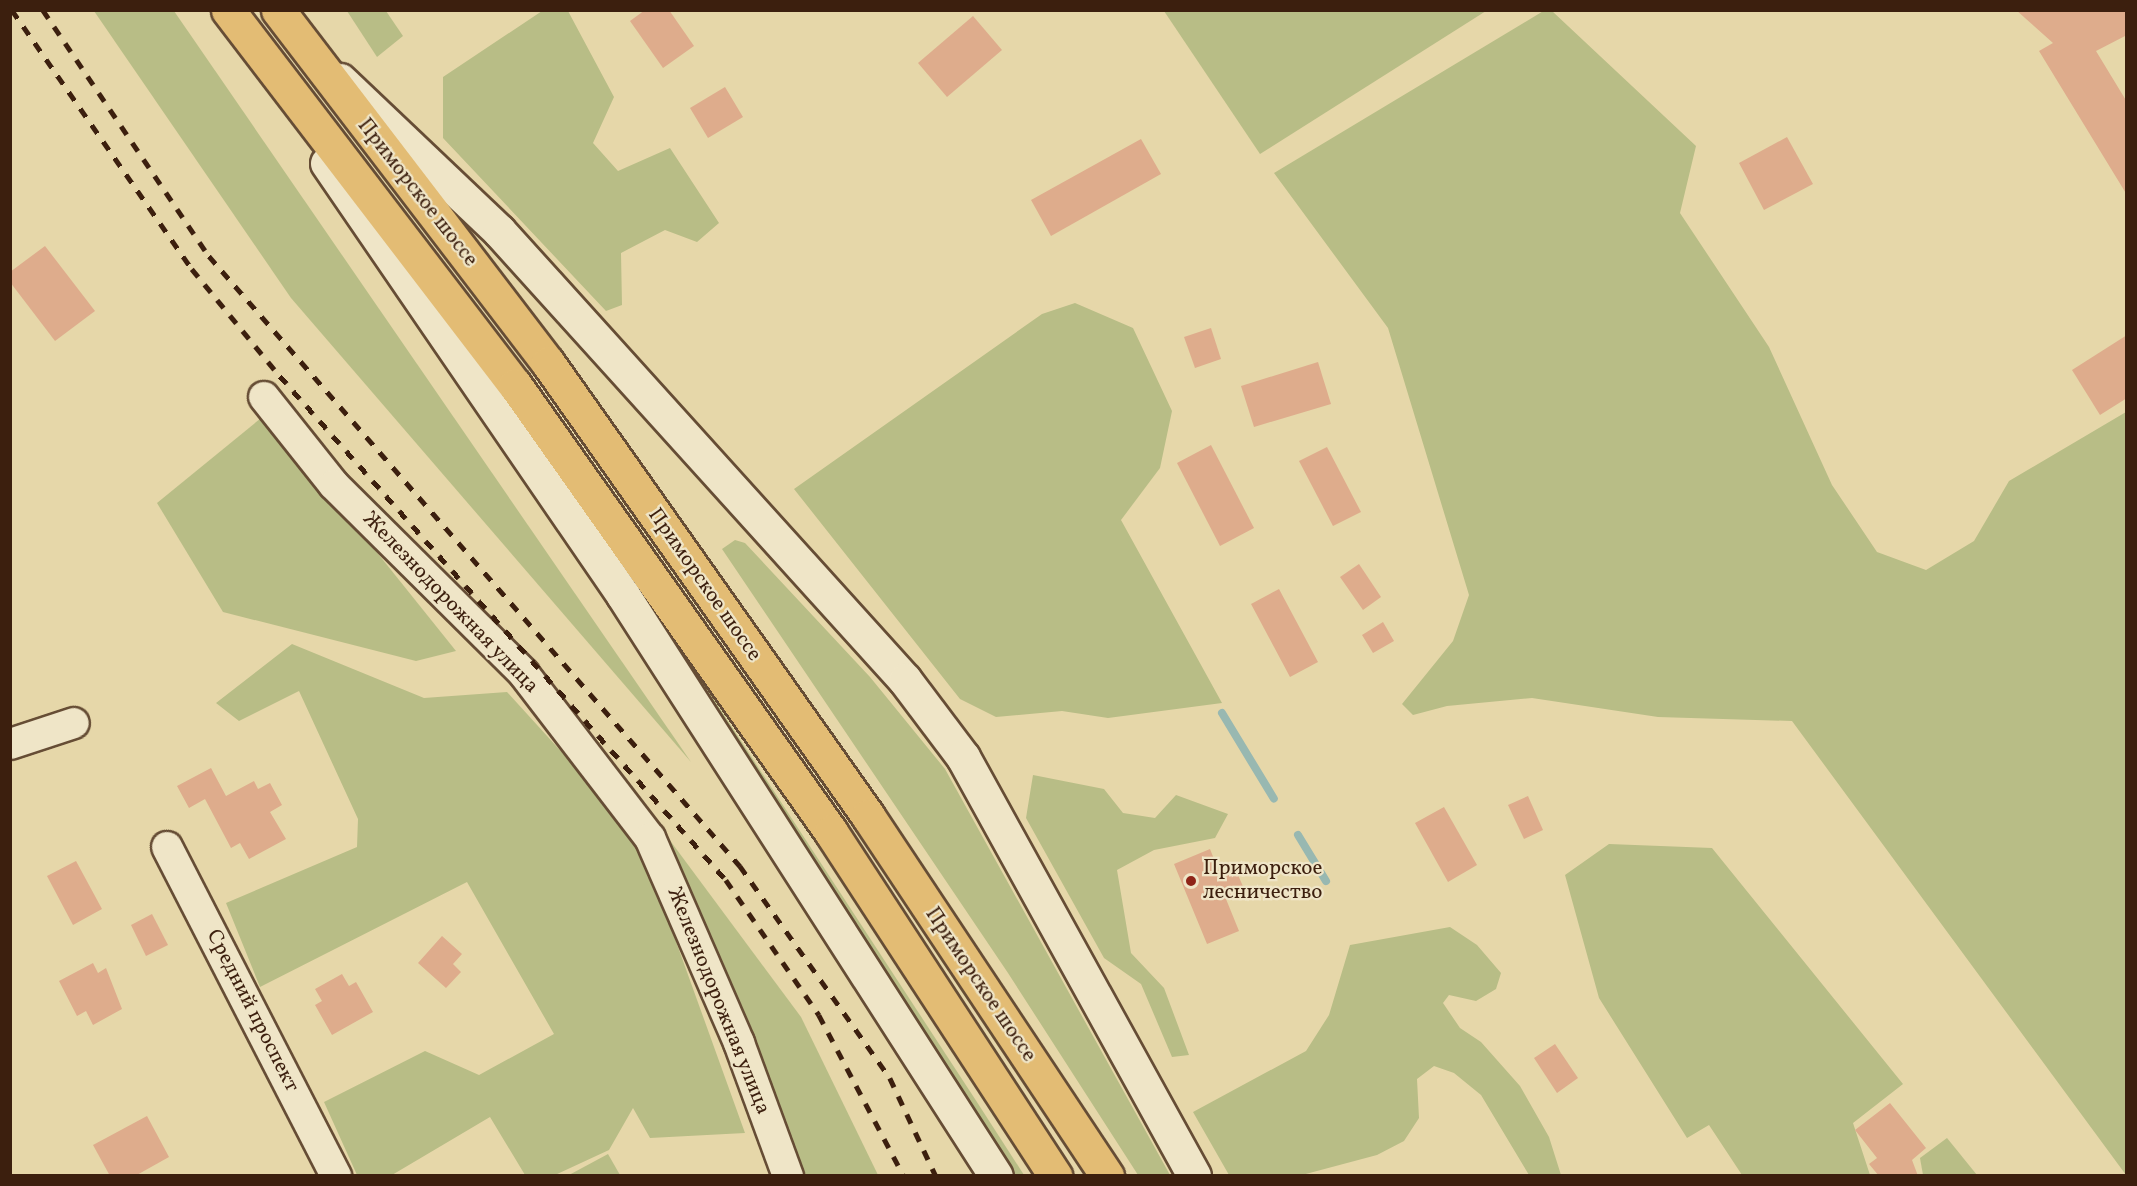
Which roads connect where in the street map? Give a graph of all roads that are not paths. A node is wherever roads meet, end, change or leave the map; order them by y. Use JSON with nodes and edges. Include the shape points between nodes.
{"nodes":[{"id":1,"x":223,"y":10,"type":"edge"},
{"id":2,"x":228,"y":10,"type":"edge"},
{"id":3,"x":278,"y":10,"type":"edge"},
{"id":4,"x":312,"y":57,"type":"junction"},
{"id":5,"x":264,"y":397,"type":"dead end"},
{"id":6,"x":74,"y":723,"type":"dead end"},
{"id":7,"x":10,"y":744,"type":"edge"},
{"id":8,"x":167,"y":847,"type":"dead end"},
{"id":9,"x":336,"y":1176,"type":"edge"},
{"id":10,"x":788,"y":1176,"type":"edge"},
{"id":11,"x":996,"y":1176,"type":"edge"},
{"id":12,"x":1056,"y":1176,"type":"edge"},
{"id":13,"x":1107,"y":1176,"type":"edge"},
{"id":14,"x":1194,"y":1176,"type":"edge"}],
"edges":[{"from":1,"to":11,"type":"street","via":[[623,595]]},
{"from":2,"to":12,"type":"main road","name":"Приморское шоссе","via":[[515,385],[831,832]]},
{"from":3,"to":4,"type":"main road","name":"Приморское шоссе"},
{"from":4,"to":13,"type":"main road","name":"Приморское шоссе","via":[[554,372],[868,816]]},
{"from":4,"to":14,"type":"street","via":[[386,119],[499,231],[904,680],[963,757]]},
{"from":5,"to":10,"type":"street","name":"Железнодорожная улица","via":[[334,484],[524,674],[650,838],[739,1043]]},
{"from":6,"to":7,"type":"street"},
{"from":8,"to":9,"type":"street","name":"Средний проспект"}]}
